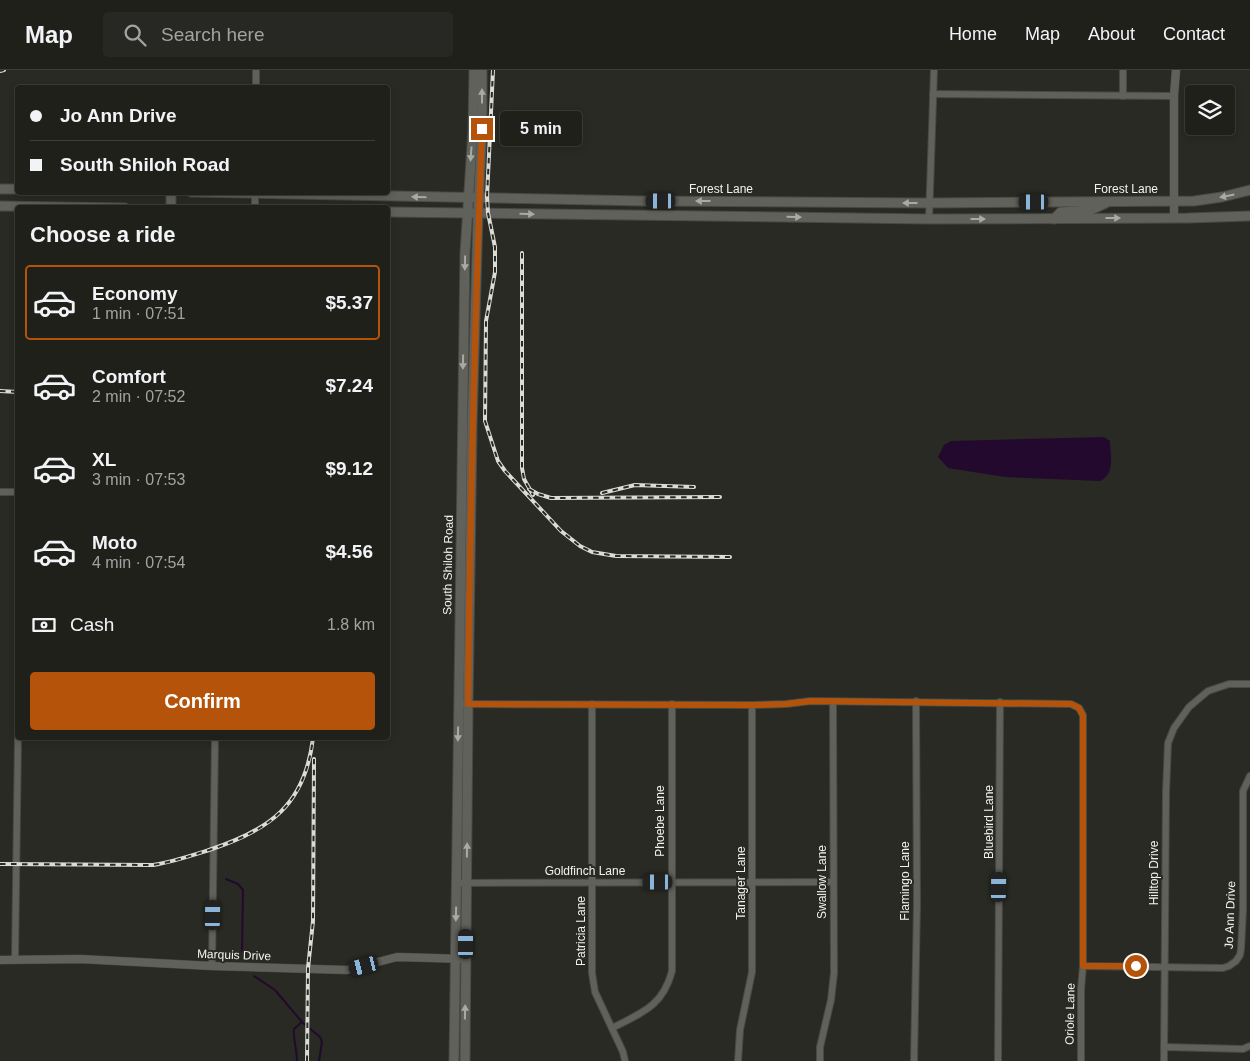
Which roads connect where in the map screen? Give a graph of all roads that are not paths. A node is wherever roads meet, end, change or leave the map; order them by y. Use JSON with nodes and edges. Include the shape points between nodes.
{"nodes":[{"id":1,"x":256,"y":70,"type":"edge"},
{"id":2,"x":474,"y":70,"type":"edge"},
{"id":3,"x":482,"y":70,"type":"edge"},
{"id":4,"x":934,"y":70,"type":"edge"},
{"id":5,"x":1123,"y":70,"type":"edge"},
{"id":6,"x":1176,"y":70,"type":"edge"},
{"id":7,"x":256,"y":85,"type":"edge"},
{"id":8,"x":933,"y":94,"type":"junction"},
{"id":9,"x":1123,"y":96,"type":"junction"},
{"id":10,"x":1174,"y":96,"type":"junction"},
{"id":11,"x":0,"y":189,"type":"edge"},
{"id":12,"x":1250,"y":190,"type":"edge"},
{"id":13,"x":15,"y":191,"type":"edge"},
{"id":14,"x":340,"y":195,"type":"edge"},
{"id":15,"x":480,"y":197,"type":"junction"},
{"id":16,"x":467,"y":198,"type":"junction"},
{"id":17,"x":1111,"y":201,"type":"junction"},
{"id":18,"x":1174,"y":201,"type":"junction"},
{"id":19,"x":928,"y":203,"type":"junction"},
{"id":20,"x":0,"y":206,"type":"edge"},
{"id":21,"x":15,"y":206,"type":"edge"},
{"id":22,"x":390,"y":212,"type":"edge"},
{"id":23,"x":466,"y":214,"type":"junction"},
{"id":24,"x":478,"y":214,"type":"junction"},
{"id":25,"x":1250,"y":216,"type":"edge"},
{"id":26,"x":1054,"y":218,"type":"junction"},
{"id":27,"x":1174,"y":218,"type":"junction"},
{"id":28,"x":929,"y":219,"type":"junction"},
{"id":29,"x":0,"y":492,"type":"edge"},
{"id":30,"x":15,"y":492,"type":"edge"},
{"id":31,"x":1250,"y":684,"type":"edge"},
{"id":32,"x":916,"y":701,"type":"junction"},
{"id":33,"x":833,"y":702,"type":"junction"},
{"id":34,"x":1000,"y":702,"type":"junction"},
{"id":35,"x":463,"y":704,"type":"junction"},
{"id":36,"x":592,"y":704,"type":"junction"},
{"id":37,"x":672,"y":704,"type":"junction"},
{"id":38,"x":752,"y":705,"type":"junction"},
{"id":39,"x":18,"y":740,"type":"edge"},
{"id":40,"x":215,"y":740,"type":"edge"},
{"id":41,"x":1250,"y":776,"type":"edge"},
{"id":42,"x":592,"y":882,"type":"junction"},
{"id":43,"x":672,"y":882,"type":"junction"},
{"id":44,"x":834,"y":882,"type":"junction"},
{"id":45,"x":456,"y":883,"type":"junction"},
{"id":46,"x":467,"y":883,"type":"junction"},
{"id":47,"x":752,"y":883,"type":"junction"},
{"id":48,"x":455,"y":959,"type":"junction"},
{"id":49,"x":466,"y":959,"type":"junction"},
{"id":50,"x":0,"y":960,"type":"edge"},
{"id":51,"x":15,"y":960,"type":"junction"},
{"id":52,"x":212,"y":966,"type":"junction"},
{"id":53,"x":1083,"y":966,"type":"junction"},
{"id":54,"x":1165,"y":967,"type":"junction"},
{"id":55,"x":612,"y":1028,"type":"junction"},
{"id":56,"x":1250,"y":1046,"type":"edge"},
{"id":57,"x":1164,"y":1047,"type":"junction"},
{"id":58,"x":454,"y":1061,"type":"edge"},
{"id":59,"x":465,"y":1061,"type":"edge"},
{"id":60,"x":625,"y":1061,"type":"edge"},
{"id":61,"x":738,"y":1061,"type":"edge"},
{"id":62,"x":820,"y":1061,"type":"edge"},
{"id":63,"x":914,"y":1061,"type":"edge"},
{"id":64,"x":998,"y":1061,"type":"edge"},
{"id":65,"x":1080,"y":1061,"type":"edge"},
{"id":66,"x":1164,"y":1061,"type":"edge"}],
"edges":[{"from":1,"to":7,"type":"street"},
{"from":2,"to":16,"type":"main road","name":"South Shiloh Road","one_way":true},
{"from":15,"to":3,"type":"main road","name":"South Shiloh Road","one_way":true},
{"from":4,"to":8,"type":"street"},
{"from":5,"to":9,"type":"street"},
{"from":6,"to":10,"type":"street"},
{"from":8,"to":9,"type":"street"},
{"from":8,"to":19,"type":"street"},
{"from":9,"to":10,"type":"street"},
{"from":10,"to":18,"type":"street"},
{"from":11,"to":13,"type":"main road"},
{"from":12,"to":18,"type":"main road","name":"Forest Lane","one_way":true,"via":[[1207,200]]},
{"from":16,"to":14,"type":"main road","name":"Forest Lane","one_way":true},
{"from":15,"to":16,"type":"main road","name":"Forest Lane"},
{"from":19,"to":15,"type":"main road","name":"Forest Lane","one_way":true},
{"from":15,"to":24,"type":"main road","name":"South Shiloh Road"},
{"from":16,"to":23,"type":"main road","name":"South Shiloh Road"},
{"from":17,"to":18,"type":"main road","name":"Forest Lane"},
{"from":17,"to":19,"type":"main road","name":"Forest Lane"},
{"from":17,"to":26,"type":"main road","via":[[1091,210],[1061,212]]},
{"from":18,"to":27,"type":"street"},
{"from":19,"to":28,"type":"street"},
{"from":20,"to":21,"type":"main road"},
{"from":22,"to":23,"type":"main road"},
{"from":23,"to":24,"type":"main road"},
{"from":23,"to":35,"type":"main road","name":"South Shiloh Road","one_way":true},
{"from":24,"to":28,"type":"main road","one_way":true},
{"from":24,"to":35,"type":"main road","name":"South Shiloh Road"},
{"from":25,"to":27,"type":"main road"},
{"from":26,"to":27,"type":"main road","one_way":true},
{"from":28,"to":26,"type":"main road","one_way":true},
{"from":29,"to":30,"type":"street"},
{"from":31,"to":54,"type":"street","name":"Hilltop Drive","via":[[1229,684],[1201,696],[1174,728],[1168,743]]},
{"from":32,"to":33,"type":"street"},
{"from":32,"to":34,"type":"street"},
{"from":32,"to":63,"type":"street","name":"Flamingo Lane"},
{"from":33,"to":38,"type":"street"},
{"from":33,"to":44,"type":"street","name":"Swallow Lane"},
{"from":34,"to":53,"type":"street","name":"Oriole Lane","via":[[1071,704],[1079,708],[1083,716]]},
{"from":34,"to":64,"type":"street","name":"Bluebird Lane"},
{"from":35,"to":36,"type":"street"},
{"from":35,"to":45,"type":"main road","name":"South Shiloh Road","one_way":true},
{"from":46,"to":35,"type":"main road","name":"South Shiloh Road","one_way":true},
{"from":36,"to":37,"type":"street"},
{"from":36,"to":42,"type":"street","name":"Patricia Lane"},
{"from":37,"to":38,"type":"street"},
{"from":37,"to":43,"type":"street","name":"Phoebe Lane"},
{"from":38,"to":47,"type":"street","name":"Tanager Lane"},
{"from":39,"to":51,"type":"street"},
{"from":40,"to":52,"type":"street"},
{"from":41,"to":54,"type":"street","name":"Jo Ann Drive","via":[[1244,791],[1240,955],[1223,968]]},
{"from":42,"to":43,"type":"street","name":"Goldfinch Lane"},
{"from":42,"to":46,"type":"street","name":"Goldfinch Lane"},
{"from":42,"to":55,"type":"street","name":"Patricia Lane","via":[[592,973],[595,992]]},
{"from":43,"to":47,"type":"street","name":"Goldfinch Lane"},
{"from":43,"to":55,"type":"street","name":"Phoebe Lane","via":[[672,971],[669,982],[656,1002]]},
{"from":44,"to":47,"type":"street","name":"Goldfinch Lane"},
{"from":44,"to":62,"type":"street","name":"Swallow Lane","via":[[834,973]]},
{"from":45,"to":46,"type":"street","name":"Goldfinch Lane"},
{"from":45,"to":48,"type":"main road","name":"South Shiloh Road","one_way":true},
{"from":46,"to":49,"type":"main road","name":"South Shiloh Road"},
{"from":47,"to":61,"type":"street","name":"Tanager Lane","via":[[752,972],[740,1030]]},
{"from":48,"to":49,"type":"street","name":"Marquis Drive"},
{"from":48,"to":52,"type":"street","name":"Marquis Drive","via":[[397,957],[347,970]]},
{"from":48,"to":58,"type":"main road","name":"South Shiloh Road"},
{"from":59,"to":49,"type":"main road","name":"South Shiloh Road","one_way":true},
{"from":50,"to":51,"type":"street","name":"Marquis Drive"},
{"from":51,"to":52,"type":"street","name":"Marquis Drive","via":[[80,959]]},
{"from":53,"to":54,"type":"street","name":"Jo Ann Drive"},
{"from":53,"to":65,"type":"street","name":"Oriole Lane"},
{"from":54,"to":57,"type":"street","name":"Hilltop Drive"},
{"from":55,"to":60,"type":"street","name":"Patricia Lane"},
{"from":56,"to":57,"type":"street","via":[[1236,1049]]},
{"from":57,"to":66,"type":"street","name":"Hilltop Drive"}]}
